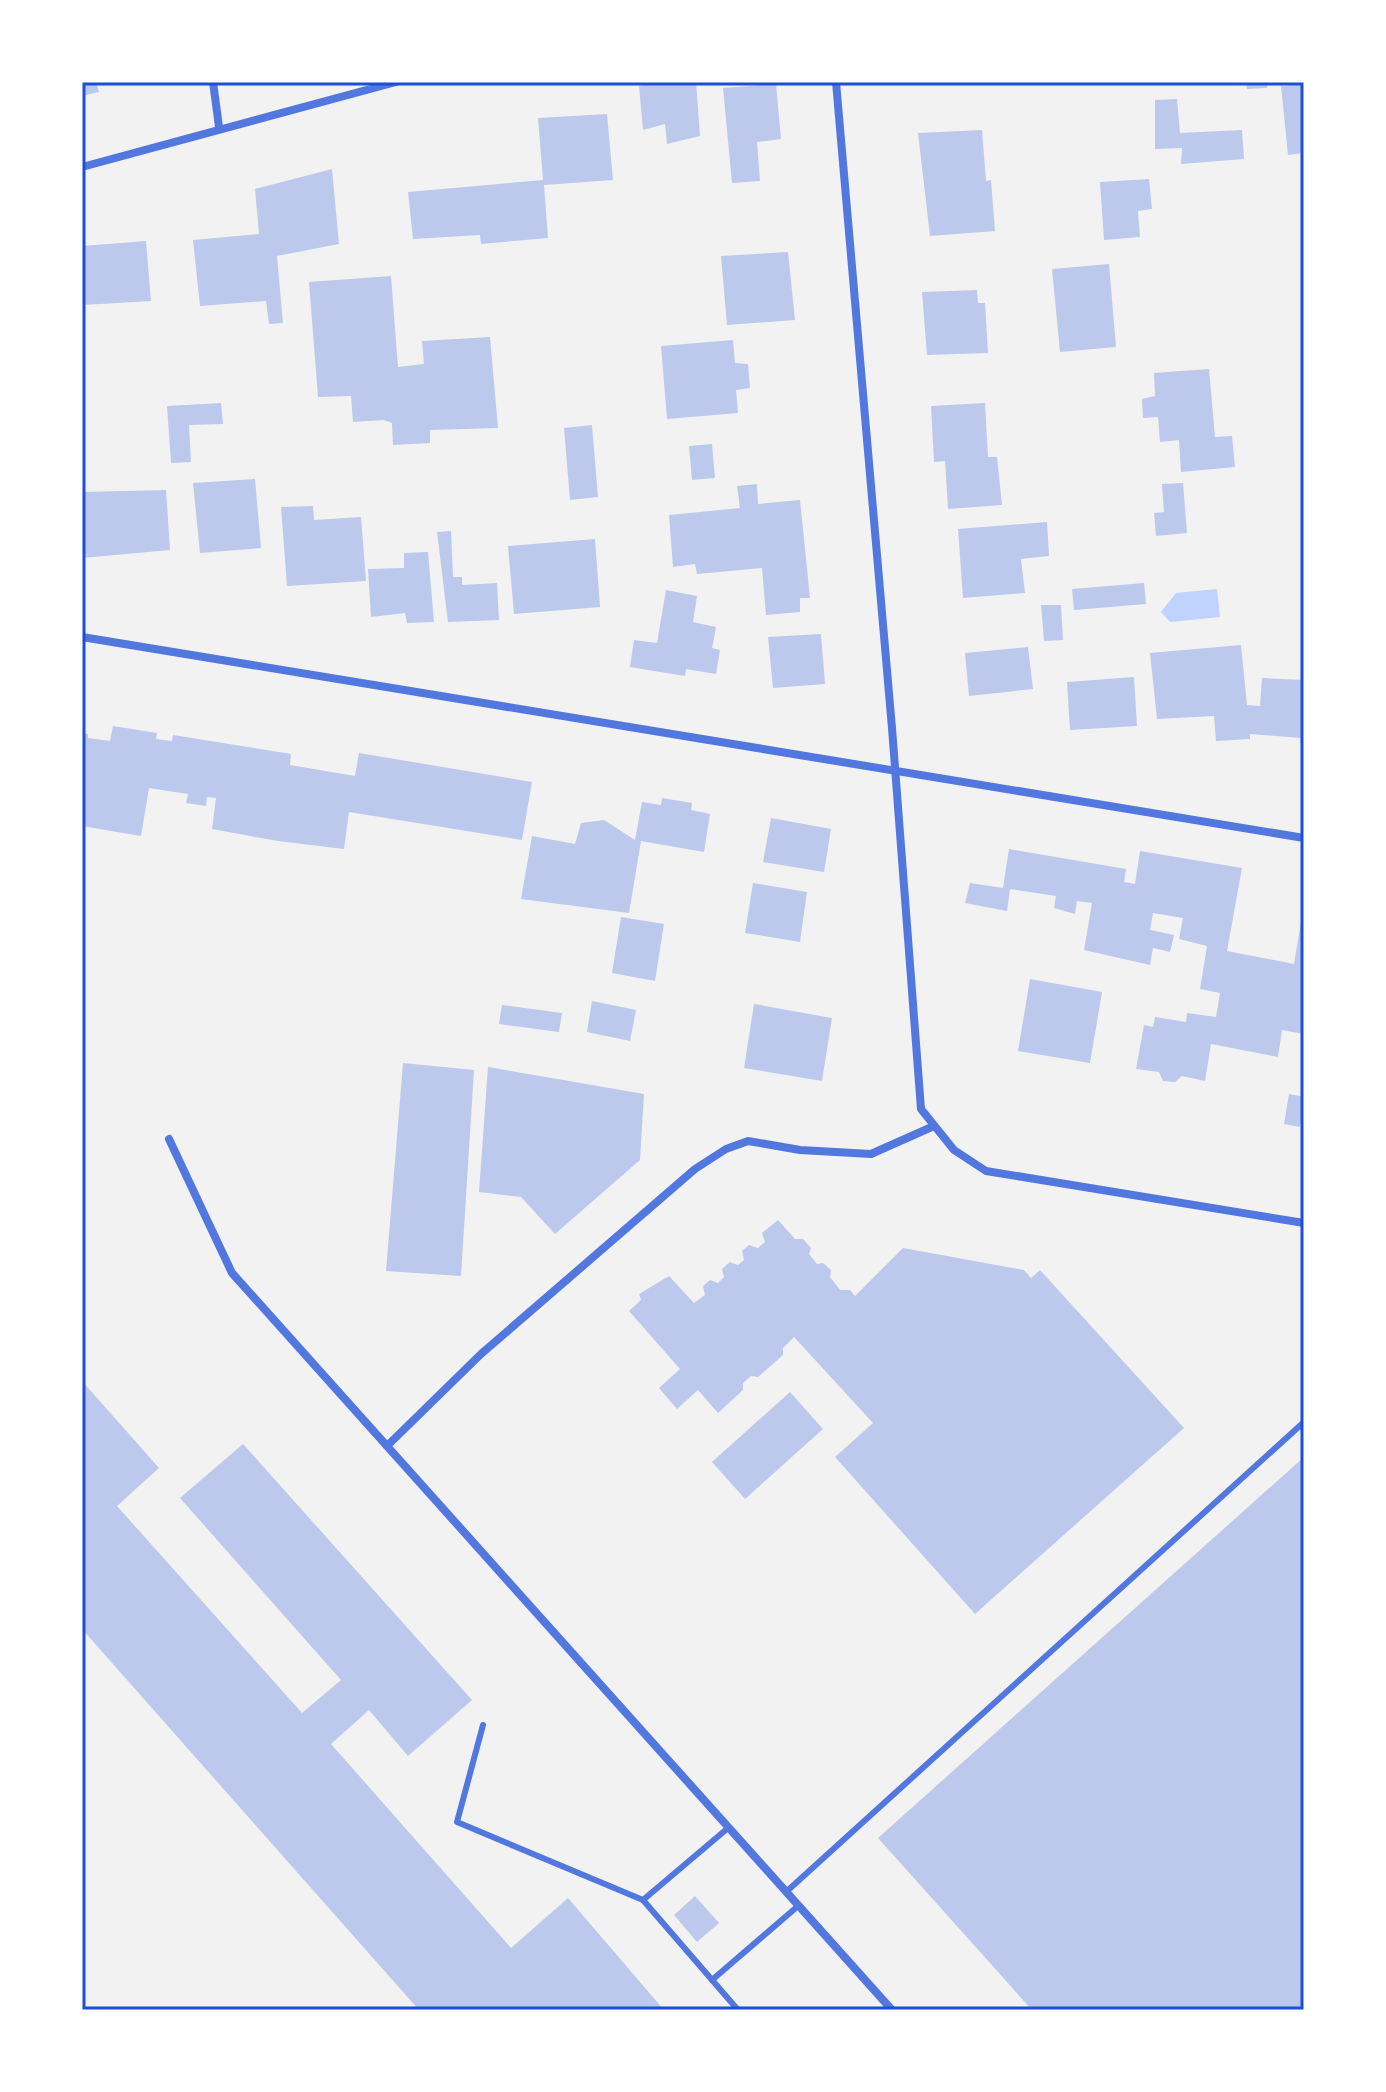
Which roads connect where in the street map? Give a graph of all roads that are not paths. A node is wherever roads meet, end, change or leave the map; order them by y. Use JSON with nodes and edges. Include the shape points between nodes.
{"nodes":[{"id":1,"x":213,"y":82,"type":"edge"},
{"id":2,"x":396,"y":82,"type":"edge"},
{"id":3,"x":836,"y":82,"type":"edge"},
{"id":4,"x":219,"y":127,"type":"junction"},
{"id":5,"x":82,"y":167,"type":"edge"},
{"id":6,"x":82,"y":637,"type":"edge"},
{"id":7,"x":896,"y":772,"type":"junction"},
{"id":8,"x":1304,"y":838,"type":"edge"},
{"id":9,"x":934,"y":1126,"type":"junction"},
{"id":10,"x":169,"y":1139,"type":"dead end"},
{"id":11,"x":1304,"y":1223,"type":"edge"},
{"id":12,"x":1304,"y":1422,"type":"edge"},
{"id":13,"x":387,"y":1446,"type":"junction"},
{"id":14,"x":483,"y":1725,"type":"dead end"},
{"id":15,"x":728,"y":1828,"type":"junction"},
{"id":16,"x":786,"y":1892,"type":"junction"},
{"id":17,"x":643,"y":1900,"type":"junction"},
{"id":18,"x":798,"y":1906,"type":"junction"},
{"id":19,"x":712,"y":1980,"type":"junction"},
{"id":20,"x":738,"y":2010,"type":"edge"},
{"id":21,"x":892,"y":2010,"type":"edge"}],
"edges":[{"from":1,"to":4,"type":"street"},
{"from":2,"to":4,"type":"street"},
{"from":3,"to":7,"type":"street"},
{"from":4,"to":5,"type":"street"},
{"from":6,"to":7,"type":"street"},
{"from":7,"to":8,"type":"street"},
{"from":7,"to":9,"type":"street","via":[[921,1109]]},
{"from":9,"to":11,"type":"street","via":[[954,1150],[986,1171]]},
{"from":9,"to":13,"type":"street","via":[[871,1154],[748,1141],[726,1149],[695,1169],[481,1354]]},
{"from":10,"to":13,"type":"street","via":[[232,1273]]},
{"from":12,"to":16,"type":"lane"},
{"from":13,"to":15,"type":"street"},
{"from":14,"to":17,"type":"lane","via":[[457,1822]]},
{"from":15,"to":16,"type":"street"},
{"from":15,"to":17,"type":"lane"},
{"from":16,"to":18,"type":"street"},
{"from":17,"to":19,"type":"lane"},
{"from":18,"to":19,"type":"lane"},
{"from":18,"to":21,"type":"street"},
{"from":19,"to":20,"type":"lane"}]}
